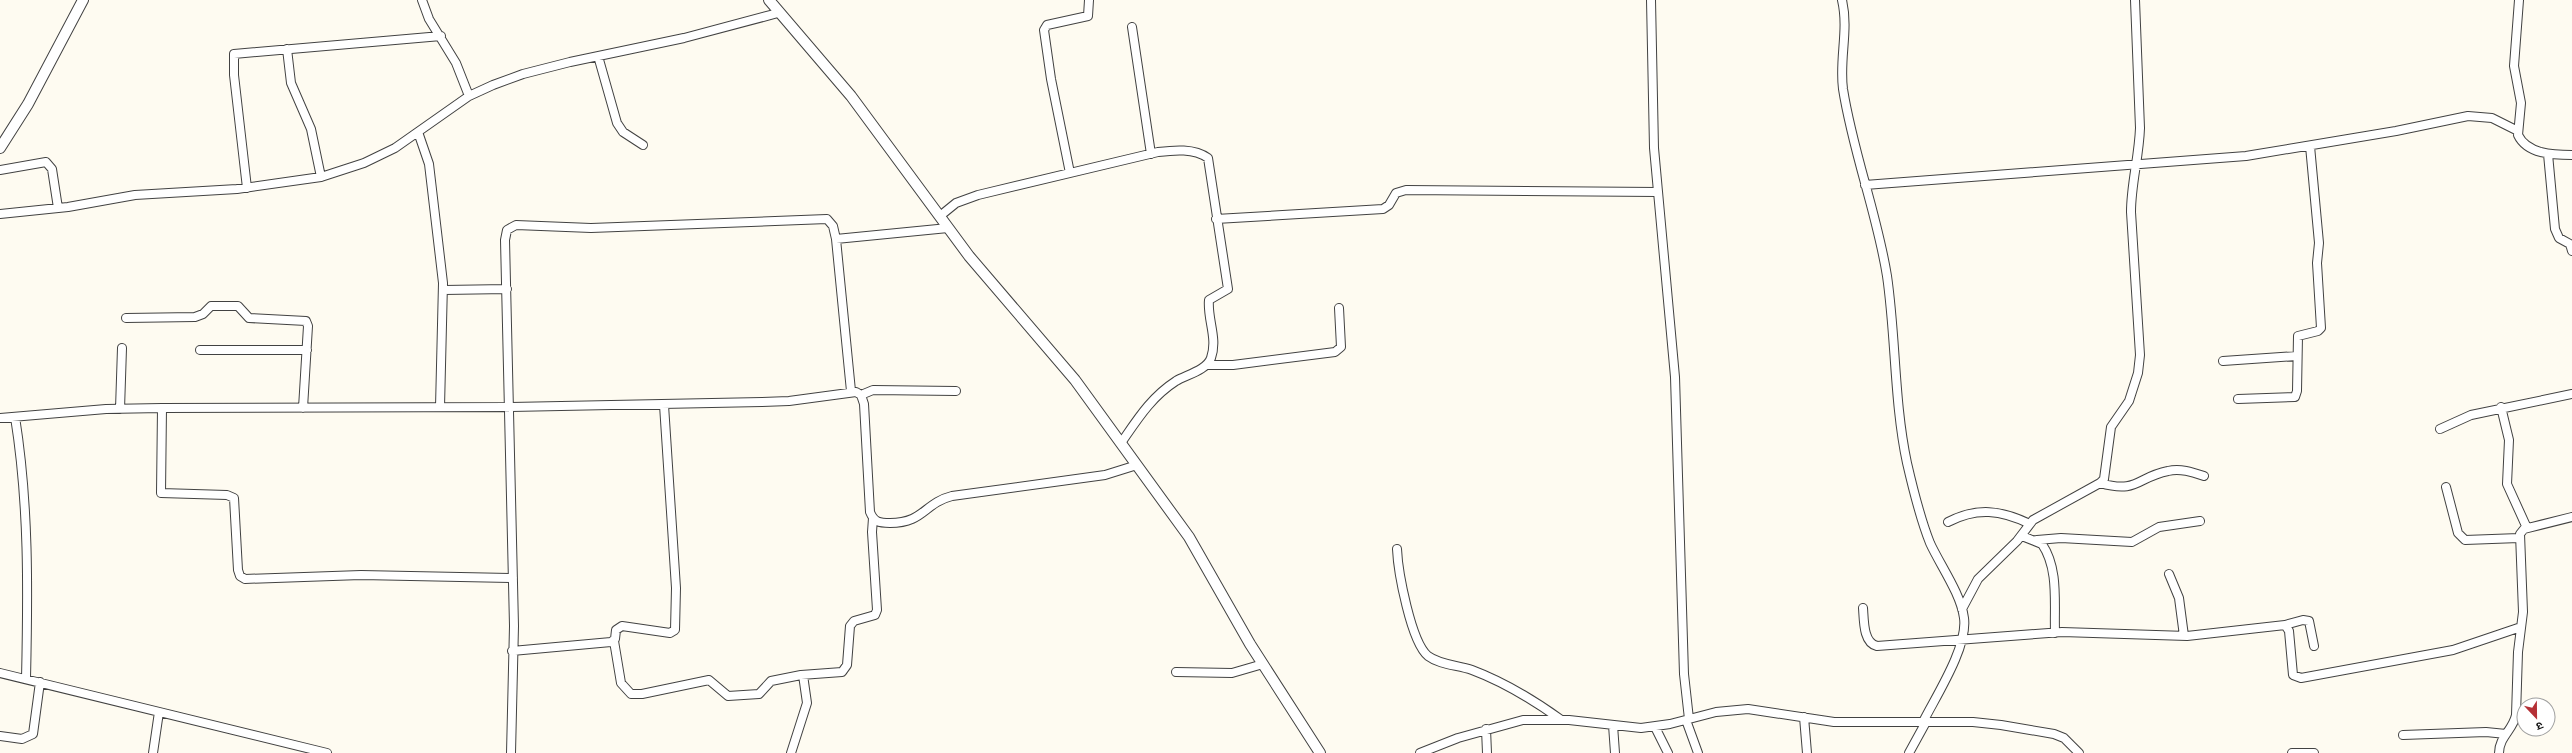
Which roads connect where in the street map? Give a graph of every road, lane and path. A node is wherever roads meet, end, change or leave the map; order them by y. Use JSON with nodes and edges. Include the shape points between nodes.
{"nodes":[{"id":1,"x":83,"y":0,"type":"edge"},
{"id":2,"x":422,"y":0,"type":"edge"},
{"id":3,"x":769,"y":0,"type":"edge"},
{"id":4,"x":1089,"y":0,"type":"edge"},
{"id":5,"x":1652,"y":0,"type":"edge"},
{"id":6,"x":1842,"y":0,"type":"edge"},
{"id":7,"x":2135,"y":0,"type":"edge"},
{"id":8,"x":2519,"y":0,"type":"edge"},
{"id":9,"x":778,"y":13,"type":"junction"},
{"id":10,"x":1132,"y":27,"type":"dead end"},
{"id":11,"x":441,"y":36,"type":"junction"},
{"id":12,"x":287,"y":49,"type":"junction"},
{"id":13,"x":598,"y":56,"type":"junction"},
{"id":14,"x":469,"y":96,"type":"junction"},
{"id":15,"x":2516,"y":130,"type":"junction"},
{"id":16,"x":418,"y":132,"type":"junction"},
{"id":17,"x":643,"y":145,"type":"dead end"},
{"id":18,"x":2310,"y":146,"type":"junction"},
{"id":19,"x":0,"y":148,"type":"edge"},
{"id":20,"x":1151,"y":154,"type":"junction"},
{"id":21,"x":2548,"y":154,"type":"junction"},
{"id":22,"x":2572,"y":154,"type":"edge"},
{"id":23,"x":2136,"y":165,"type":"junction"},
{"id":24,"x":0,"y":170,"type":"edge"},
{"id":25,"x":1070,"y":173,"type":"junction"},
{"id":26,"x":321,"y":177,"type":"junction"},
{"id":27,"x":1865,"y":185,"type":"junction"},
{"id":28,"x":247,"y":188,"type":"junction"},
{"id":29,"x":1658,"y":192,"type":"junction"},
{"id":30,"x":58,"y":208,"type":"junction"},
{"id":31,"x":0,"y":214,"type":"edge"},
{"id":32,"x":940,"y":216,"type":"junction"},
{"id":33,"x":1216,"y":219,"type":"junction"},
{"id":34,"x":948,"y":228,"type":"junction"},
{"id":35,"x":836,"y":239,"type":"junction"},
{"id":36,"x":2572,"y":251,"type":"edge"},
{"id":37,"x":507,"y":289,"type":"junction"},
{"id":38,"x":444,"y":290,"type":"junction"},
{"id":39,"x":1339,"y":308,"type":"dead end"},
{"id":40,"x":126,"y":318,"type":"dead end"},
{"id":41,"x":122,"y":348,"type":"dead end"},
{"id":42,"x":200,"y":350,"type":"dead end"},
{"id":43,"x":307,"y":350,"type":"junction"},
{"id":44,"x":2297,"y":356,"type":"junction"},
{"id":45,"x":2223,"y":361,"type":"dead end"},
{"id":46,"x":1207,"y":365,"type":"junction"},
{"id":47,"x":851,"y":391,"type":"junction"},
{"id":48,"x":956,"y":391,"type":"dead end"},
{"id":49,"x":2572,"y":394,"type":"edge"},
{"id":50,"x":861,"y":395,"type":"junction"},
{"id":51,"x":2238,"y":399,"type":"dead end"},
{"id":52,"x":664,"y":405,"type":"junction"},
{"id":53,"x":511,"y":406,"type":"junction"},
{"id":54,"x":440,"y":407,"type":"junction"},
{"id":55,"x":2501,"y":407,"type":"junction"},
{"id":56,"x":162,"y":408,"type":"junction"},
{"id":57,"x":303,"y":408,"type":"junction"},
{"id":58,"x":120,"y":409,"type":"junction"},
{"id":59,"x":15,"y":417,"type":"junction"},
{"id":60,"x":0,"y":418,"type":"edge"},
{"id":61,"x":2440,"y":429,"type":"dead end"},
{"id":62,"x":1121,"y":443,"type":"junction"},
{"id":63,"x":1137,"y":465,"type":"junction"},
{"id":64,"x":2204,"y":476,"type":"dead end"},
{"id":65,"x":2100,"y":484,"type":"junction"},
{"id":66,"x":2446,"y":487,"type":"dead end"},
{"id":67,"x":2572,"y":517,"type":"edge"},
{"id":68,"x":873,"y":518,"type":"junction"},
{"id":69,"x":2200,"y":521,"type":"dead end"},
{"id":70,"x":1948,"y":522,"type":"dead end"},
{"id":71,"x":2030,"y":524,"type":"junction"},
{"id":72,"x":2527,"y":528,"type":"junction"},
{"id":73,"x":2022,"y":536,"type":"junction"},
{"id":74,"x":2519,"y":538,"type":"junction"},
{"id":75,"x":2037,"y":540,"type":"junction"},
{"id":76,"x":1397,"y":549,"type":"dead end"},
{"id":77,"x":2169,"y":574,"type":"dead end"},
{"id":78,"x":513,"y":578,"type":"junction"},
{"id":79,"x":1863,"y":608,"type":"dead end"},
{"id":80,"x":1962,"y":609,"type":"junction"},
{"id":81,"x":2285,"y":625,"type":"junction"},
{"id":82,"x":2521,"y":627,"type":"junction"},
{"id":83,"x":2055,"y":632,"type":"junction"},
{"id":84,"x":2184,"y":636,"type":"junction"},
{"id":85,"x":1961,"y":639,"type":"junction"},
{"id":86,"x":614,"y":641,"type":"junction"},
{"id":87,"x":2314,"y":646,"type":"dead end"},
{"id":88,"x":512,"y":651,"type":"junction"},
{"id":89,"x":1263,"y":664,"type":"junction"},
{"id":90,"x":1176,"y":672,"type":"dead end"},
{"id":91,"x":0,"y":673,"type":"edge"},
{"id":92,"x":803,"y":675,"type":"junction"},
{"id":93,"x":26,"y":679,"type":"junction"},
{"id":94,"x":40,"y":682,"type":"junction"},
{"id":95,"x":159,"y":712,"type":"junction"},
{"id":96,"x":1804,"y":717,"type":"junction"},
{"id":97,"x":1560,"y":719,"type":"junction"},
{"id":98,"x":1687,"y":720,"type":"junction"},
{"id":99,"x":1925,"y":722,"type":"junction"},
{"id":100,"x":1613,"y":725,"type":"junction"},
{"id":101,"x":1655,"y":727,"type":"junction"},
{"id":102,"x":1486,"y":729,"type":"junction"},
{"id":103,"x":2506,"y":734,"type":"junction"},
{"id":104,"x":2402,"y":735,"type":"dead end"},
{"id":105,"x":0,"y":736,"type":"edge"},
{"id":106,"x":153,"y":753,"type":"edge"},
{"id":107,"x":327,"y":753,"type":"edge"},
{"id":108,"x":511,"y":753,"type":"edge"},
{"id":109,"x":791,"y":753,"type":"edge"},
{"id":110,"x":1320,"y":753,"type":"edge"},
{"id":111,"x":1420,"y":753,"type":"edge"},
{"id":112,"x":1487,"y":753,"type":"edge"},
{"id":113,"x":1615,"y":753,"type":"edge"},
{"id":114,"x":1668,"y":753,"type":"edge"},
{"id":115,"x":1698,"y":753,"type":"edge"},
{"id":116,"x":1807,"y":753,"type":"edge"},
{"id":117,"x":1909,"y":753,"type":"edge"},
{"id":118,"x":2079,"y":753,"type":"edge"},
{"id":119,"x":2292,"y":753,"type":"edge"},
{"id":120,"x":2314,"y":753,"type":"edge"},
{"id":121,"x":2499,"y":753,"type":"edge"}],
"edges":[{"from":1,"to":19,"type":"street","via":[[28,104]]},
{"from":2,"to":11,"type":"street","via":[[424,10]]},
{"from":3,"to":9,"type":"street"},
{"from":4,"to":25,"type":"street","via":[[1088,16],[1047,25],[1044,30]]},
{"from":5,"to":29,"type":"street","via":[[1652,115]]},
{"from":6,"to":27,"type":"street","via":[[1846,29],[1840,62],[1843,89],[1852,138]]},
{"from":7,"to":23,"type":"street","via":[[2140,128]]},
{"from":8,"to":15,"type":"street","via":[[2514,66],[2521,109]]},
{"from":9,"to":13,"type":"street","via":[[684,38]]},
{"from":9,"to":32,"type":"street","via":[[851,96]]},
{"from":10,"to":20,"type":"street"},
{"from":11,"to":12,"type":"street"},
{"from":11,"to":14,"type":"street","via":[[456,63]]},
{"from":12,"to":26,"type":"street","via":[[292,83],[311,129]]},
{"from":12,"to":28,"type":"street","via":[[240,52],[233,56]]},
{"from":13,"to":14,"type":"street","via":[[523,74]]},
{"from":13,"to":17,"type":"street","via":[[617,123],[623,132]]},
{"from":14,"to":16,"type":"street"},
{"from":15,"to":18,"type":"street","via":[[2492,118],[2468,116]]},
{"from":15,"to":21,"type":"street","via":[[2520,141]]},
{"from":16,"to":26,"type":"street","via":[[364,163]]},
{"from":16,"to":38,"type":"street","via":[[430,169]]},
{"from":18,"to":23,"type":"street","via":[[2246,156]]},
{"from":18,"to":44,"type":"street","via":[[2319,244],[2316,264],[2321,328],[2318,332],[2298,336]]},
{"from":20,"to":25,"type":"street"},
{"from":20,"to":33,"type":"street","via":[[1180,150],[1208,158]]},
{"from":21,"to":22,"type":"street"},
{"from":21,"to":36,"type":"street","via":[[2555,229],[2559,238],[2570,244]]},
{"from":23,"to":27,"type":"street"},
{"from":23,"to":65,"type":"street","via":[[2131,191],[2131,212],[2140,364],[2129,401],[2111,427],[2106,472]]},
{"from":24,"to":30,"type":"street","via":[[46,162],[52,169]]},
{"from":25,"to":32,"type":"street","via":[[964,200]]},
{"from":26,"to":28,"type":"street"},
{"from":27,"to":80,"type":"street","via":[[1875,217],[1887,275],[1907,463],[1930,541]]},
{"from":28,"to":30,"type":"street","via":[[141,195]]},
{"from":29,"to":33,"type":"street","via":[[1406,190],[1396,193],[1389,205],[1383,209]]},
{"from":29,"to":98,"type":"street","via":[[1675,377]]},
{"from":30,"to":31,"type":"street"},
{"from":32,"to":34,"type":"street"},
{"from":33,"to":46,"type":"street","via":[[1228,289],[1209,300],[1214,344],[1212,357]]},
{"from":34,"to":35,"type":"street"},
{"from":34,"to":62,"type":"street","via":[[1075,380]]},
{"from":35,"to":37,"type":"street","via":[[831,222],[823,217],[591,228],[516,225],[510,227],[506,234]]},
{"from":35,"to":47,"type":"street"},
{"from":37,"to":38,"type":"street"},
{"from":37,"to":53,"type":"street"},
{"from":38,"to":54,"type":"street"},
{"from":39,"to":46,"type":"street","via":[[1342,342],[1341,348],[1335,352],[1240,365]]},
{"from":40,"to":43,"type":"street","via":[[195,317],[203,314],[211,306],[233,305],[238,306],[249,318],[306,321]]},
{"from":41,"to":58,"type":"street"},
{"from":42,"to":43,"type":"street"},
{"from":43,"to":57,"type":"street"},
{"from":44,"to":45,"type":"street"},
{"from":44,"to":51,"type":"street","via":[[2297,391],[2294,397]]},
{"from":46,"to":62,"type":"street","via":[[1176,381],[1153,398]]},
{"from":47,"to":50,"type":"street"},
{"from":47,"to":52,"type":"street","via":[[789,401]]},
{"from":48,"to":50,"type":"street","via":[[873,390]]},
{"from":49,"to":55,"type":"street"},
{"from":50,"to":68,"type":"street","via":[[864,404],[870,512]]},
{"from":52,"to":53,"type":"street"},
{"from":52,"to":86,"type":"street","via":[[676,588],[675,630],[670,633],[622,626],[616,630]]},
{"from":53,"to":54,"type":"street"},
{"from":53,"to":78,"type":"street"},
{"from":54,"to":57,"type":"street"},
{"from":55,"to":61,"type":"street","via":[[2471,415]]},
{"from":55,"to":72,"type":"street","via":[[2508,431],[2507,484]]},
{"from":56,"to":57,"type":"street"},
{"from":56,"to":58,"type":"street"},
{"from":56,"to":78,"type":"street","via":[[161,493],[227,495],[234,498],[238,570],[240,576],[245,579],[361,575]]},
{"from":58,"to":59,"type":"street"},
{"from":59,"to":60,"type":"street"},
{"from":59,"to":93,"type":"street","via":[[26,515]]},
{"from":62,"to":63,"type":"street"},
{"from":63,"to":68,"type":"street","via":[[1105,475],[944,498],[906,523],[880,523]]},
{"from":63,"to":89,"type":"street","via":[[1189,537]]},
{"from":64,"to":65,"type":"street","via":[[2190,471],[2169,470],[2129,487]]},
{"from":65,"to":71,"type":"street"},
{"from":66,"to":74,"type":"street","via":[[2458,533],[2465,540]]},
{"from":67,"to":72,"type":"street"},
{"from":68,"to":92,"type":"street","via":[[876,613],[854,621],[850,626],[848,665],[844,670],[839,673]]},
{"from":69,"to":75,"type":"street","via":[[2159,527],[2132,542],[2061,538]]},
{"from":70,"to":71,"type":"street","via":[[1969,512],[1978,511],[2010,515]]},
{"from":71,"to":73,"type":"street"},
{"from":72,"to":74,"type":"street","via":[[2521,531]]},
{"from":73,"to":75,"type":"street"},
{"from":73,"to":80,"type":"street","via":[[1978,579]]},
{"from":74,"to":82,"type":"street","via":[[2523,612]]},
{"from":75,"to":83,"type":"street","via":[[2047,550],[2053,572]]},
{"from":76,"to":97,"type":"street","via":[[1403,594],[1417,637],[1427,655],[1509,686],[1527,695]]},
{"from":77,"to":84,"type":"street","via":[[2180,598]]},
{"from":78,"to":88,"type":"street"},
{"from":79,"to":85,"type":"street","via":[[1868,638],[1874,646]]},
{"from":80,"to":85,"type":"street","via":[[1964,625]]},
{"from":81,"to":82,"type":"street","via":[[2289,631],[2292,675],[2301,678],[2453,650]]},
{"from":81,"to":84,"type":"street"},
{"from":81,"to":87,"type":"street","via":[[2302,620],[2309,621]]},
{"from":82,"to":103,"type":"street","via":[[2516,715],[2514,724]]},
{"from":83,"to":84,"type":"street"},
{"from":83,"to":85,"type":"street"},
{"from":85,"to":99,"type":"street"},
{"from":86,"to":88,"type":"street"},
{"from":86,"to":92,"type":"street","via":[[621,683],[632,694],[709,680],[724,694],[736,697],[759,694],[771,681]]},
{"from":88,"to":108,"type":"street"},
{"from":89,"to":90,"type":"street","via":[[1232,673]]},
{"from":89,"to":110,"type":"street"},
{"from":91,"to":93,"type":"street"},
{"from":92,"to":109,"type":"street","via":[[807,704]]},
{"from":93,"to":94,"type":"street"},
{"from":94,"to":95,"type":"street"},
{"from":94,"to":105,"type":"street","via":[[33,734],[22,739]]},
{"from":95,"to":106,"type":"street"},
{"from":95,"to":107,"type":"street"},
{"from":96,"to":98,"type":"street","via":[[1748,709],[1716,712]]},
{"from":96,"to":99,"type":"street","via":[[1867,723]]},
{"from":96,"to":116,"type":"street"},
{"from":97,"to":100,"type":"street"},
{"from":97,"to":102,"type":"street","via":[[1523,720]]},
{"from":98,"to":101,"type":"street"},
{"from":98,"to":115,"type":"street"},
{"from":99,"to":117,"type":"street"},
{"from":99,"to":118,"type":"street","via":[[1973,722],[2038,730],[2064,738]]},
{"from":100,"to":101,"type":"street"},
{"from":100,"to":113,"type":"street"},
{"from":101,"to":114,"type":"street"},
{"from":102,"to":111,"type":"street"},
{"from":102,"to":112,"type":"street"},
{"from":103,"to":104,"type":"street","via":[[2486,732]]},
{"from":103,"to":121,"type":"street","via":[[2500,742]]},
{"from":119,"to":120,"type":"street"}]}
